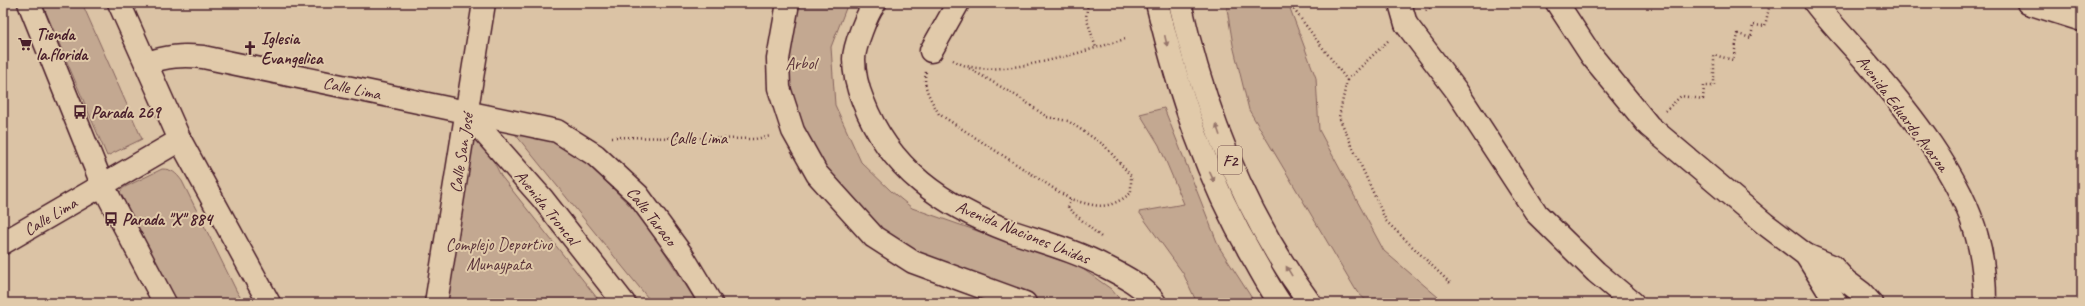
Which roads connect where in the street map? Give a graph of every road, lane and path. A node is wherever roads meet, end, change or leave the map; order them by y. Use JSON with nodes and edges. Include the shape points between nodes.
{"nodes":[{"id":1,"x":29,"y":3,"type":"edge"},
{"id":2,"x":118,"y":3,"type":"edge"},
{"id":3,"x":484,"y":3,"type":"edge"},
{"id":4,"x":788,"y":3,"type":"edge"},
{"id":5,"x":875,"y":3,"type":"edge"},
{"id":6,"x":958,"y":3,"type":"edge"},
{"id":7,"x":1088,"y":3,"type":"edge"},
{"id":8,"x":1157,"y":3,"type":"edge"},
{"id":9,"x":1180,"y":3,"type":"edge"},
{"id":10,"x":1289,"y":3,"type":"edge"},
{"id":11,"x":1400,"y":3,"type":"edge"},
{"id":12,"x":1436,"y":3,"type":"edge"},
{"id":13,"x":1557,"y":3,"type":"edge"},
{"id":14,"x":1770,"y":3,"type":"edge"},
{"id":15,"x":1815,"y":3,"type":"edge"},
{"id":16,"x":2028,"y":3,"type":"edge"},
{"id":17,"x":2082,"y":20,"type":"edge"},
{"id":18,"x":1406,"y":24,"type":"junction"},
{"id":19,"x":1125,"y":39,"type":"dead end"},
{"id":20,"x":1096,"y":48,"type":"junction"},
{"id":21,"x":931,"y":51,"type":"junction"},
{"id":22,"x":147,"y":63,"type":"junction"},
{"id":23,"x":967,"y":67,"type":"junction"},
{"id":24,"x":1347,"y":80,"type":"junction"},
{"id":25,"x":467,"y":113,"type":"junction"},
{"id":26,"x":1649,"y":126,"type":"junction"},
{"id":27,"x":557,"y":131,"type":"joint"},
{"id":28,"x":793,"y":131,"type":"junction"},
{"id":29,"x":611,"y":137,"type":"dead end"},
{"id":30,"x":180,"y":140,"type":"junction"},
{"id":31,"x":102,"y":184,"type":"junction"},
{"id":32,"x":1070,"y":199,"type":"junction"},
{"id":33,"x":3,"y":244,"type":"edge"},
{"id":34,"x":1806,"y":255,"type":"junction"},
{"id":35,"x":1091,"y":258,"type":"junction"},
{"id":36,"x":1450,"y":283,"type":"dead end"},
{"id":37,"x":165,"y":303,"type":"edge"},
{"id":38,"x":269,"y":303,"type":"edge"},
{"id":39,"x":436,"y":303,"type":"edge"},
{"id":40,"x":624,"y":303,"type":"edge"},
{"id":41,"x":711,"y":303,"type":"edge"},
{"id":42,"x":1025,"y":303,"type":"edge"},
{"id":43,"x":1154,"y":303,"type":"edge"},
{"id":44,"x":1280,"y":303,"type":"edge"},
{"id":45,"x":1310,"y":303,"type":"edge"},
{"id":46,"x":1634,"y":303,"type":"edge"},
{"id":47,"x":1836,"y":303,"type":"edge"},
{"id":48,"x":1871,"y":303,"type":"edge"},
{"id":49,"x":1985,"y":303,"type":"edge"}],
"edges":[{"from":1,"to":31,"type":"main road"},
{"from":2,"to":22,"type":"main road"},
{"from":3,"to":25,"type":"main road","name":"Calle San José"},
{"from":4,"to":28,"type":"main road","via":[[778,59],[779,88]]},
{"from":5,"to":35,"type":"main road","name":"Avenida Naciones Unidas","via":[[868,12],[854,58],[859,91],[871,122],[886,146],[914,178],[955,207],[1008,230]]},
{"from":6,"to":21,"type":"main road"},
{"from":7,"to":20,"type":"path","via":[[1086,17]]},
{"from":8,"to":44,"type":"main road","number":"F2","one_way":true,"via":[[1172,64],[1201,152],[1237,231]]},
{"from":45,"to":9,"type":"main road","number":"F2","one_way":true,"via":[[1259,221],[1224,147],[1191,53]]},
{"from":10,"to":24,"type":"path"},
{"from":11,"to":18,"type":"main road"},
{"from":12,"to":18,"type":"path"},
{"from":13,"to":26,"type":"main road","via":[[1591,55]]},
{"from":14,"to":26,"type":"path","via":[[1765,26],[1754,25],[1751,38],[1738,34],[1733,60],[1714,55],[1714,86],[1704,86],[1703,99],[1682,96]]},
{"from":15,"to":49,"type":"main road","name":"Avenida Eduardo Avaroa","via":[[1868,64],[1943,161],[1964,202],[1977,236],[1983,266]]},
{"from":16,"to":17,"type":"main road"},
{"from":18,"to":24,"type":"path"},
{"from":18,"to":46,"type":"main road","via":[[1456,90],[1537,214],[1596,272]]},
{"from":19,"to":20,"type":"path"},
{"from":20,"to":23,"type":"path","via":[[1020,66]]},
{"from":21,"to":23,"type":"path"},
{"from":21,"to":32,"type":"path","via":[[924,78],[927,94],[939,114]]},
{"from":22,"to":25,"type":"main road","name":"Calle Lima","via":[[183,55],[203,57]]},
{"from":22,"to":30,"type":"main road"},
{"from":23,"to":32,"type":"path","via":[[1047,117],[1068,121],[1104,145],[1131,176],[1131,193],[1116,204],[1095,206]]},
{"from":24,"to":36,"type":"path","via":[[1339,117],[1386,221]]},
{"from":25,"to":27,"type":"main road","name":"Calle Lima"},
{"from":25,"to":39,"type":"main road","name":"Calle San José"},
{"from":25,"to":40,"type":"main road","name":"Avenida Troncal","via":[[542,198]]},
{"from":26,"to":34,"type":"main road","via":[[1765,224]]},
{"from":27,"to":41,"type":"main road","name":"Calle Taraco","via":[[595,155],[638,195],[682,255]]},
{"from":28,"to":29,"type":"path","name":"Calle Lima","via":[[755,138]]},
{"from":28,"to":42,"type":"main road","via":[[817,174],[874,237],[913,262]]},
{"from":30,"to":31,"type":"main road","name":"Calle Lima"},
{"from":30,"to":38,"type":"main road"},
{"from":31,"to":33,"type":"main road","name":"Calle Lima"},
{"from":31,"to":37,"type":"main road"},
{"from":32,"to":35,"type":"path","via":[[1068,208],[1102,238]]},
{"from":34,"to":47,"type":"main road"},
{"from":34,"to":48,"type":"main road","via":[[1832,266]]},
{"from":35,"to":43,"type":"main road","name":"Avenida Naciones Unidas","via":[[1135,283]]}]}
